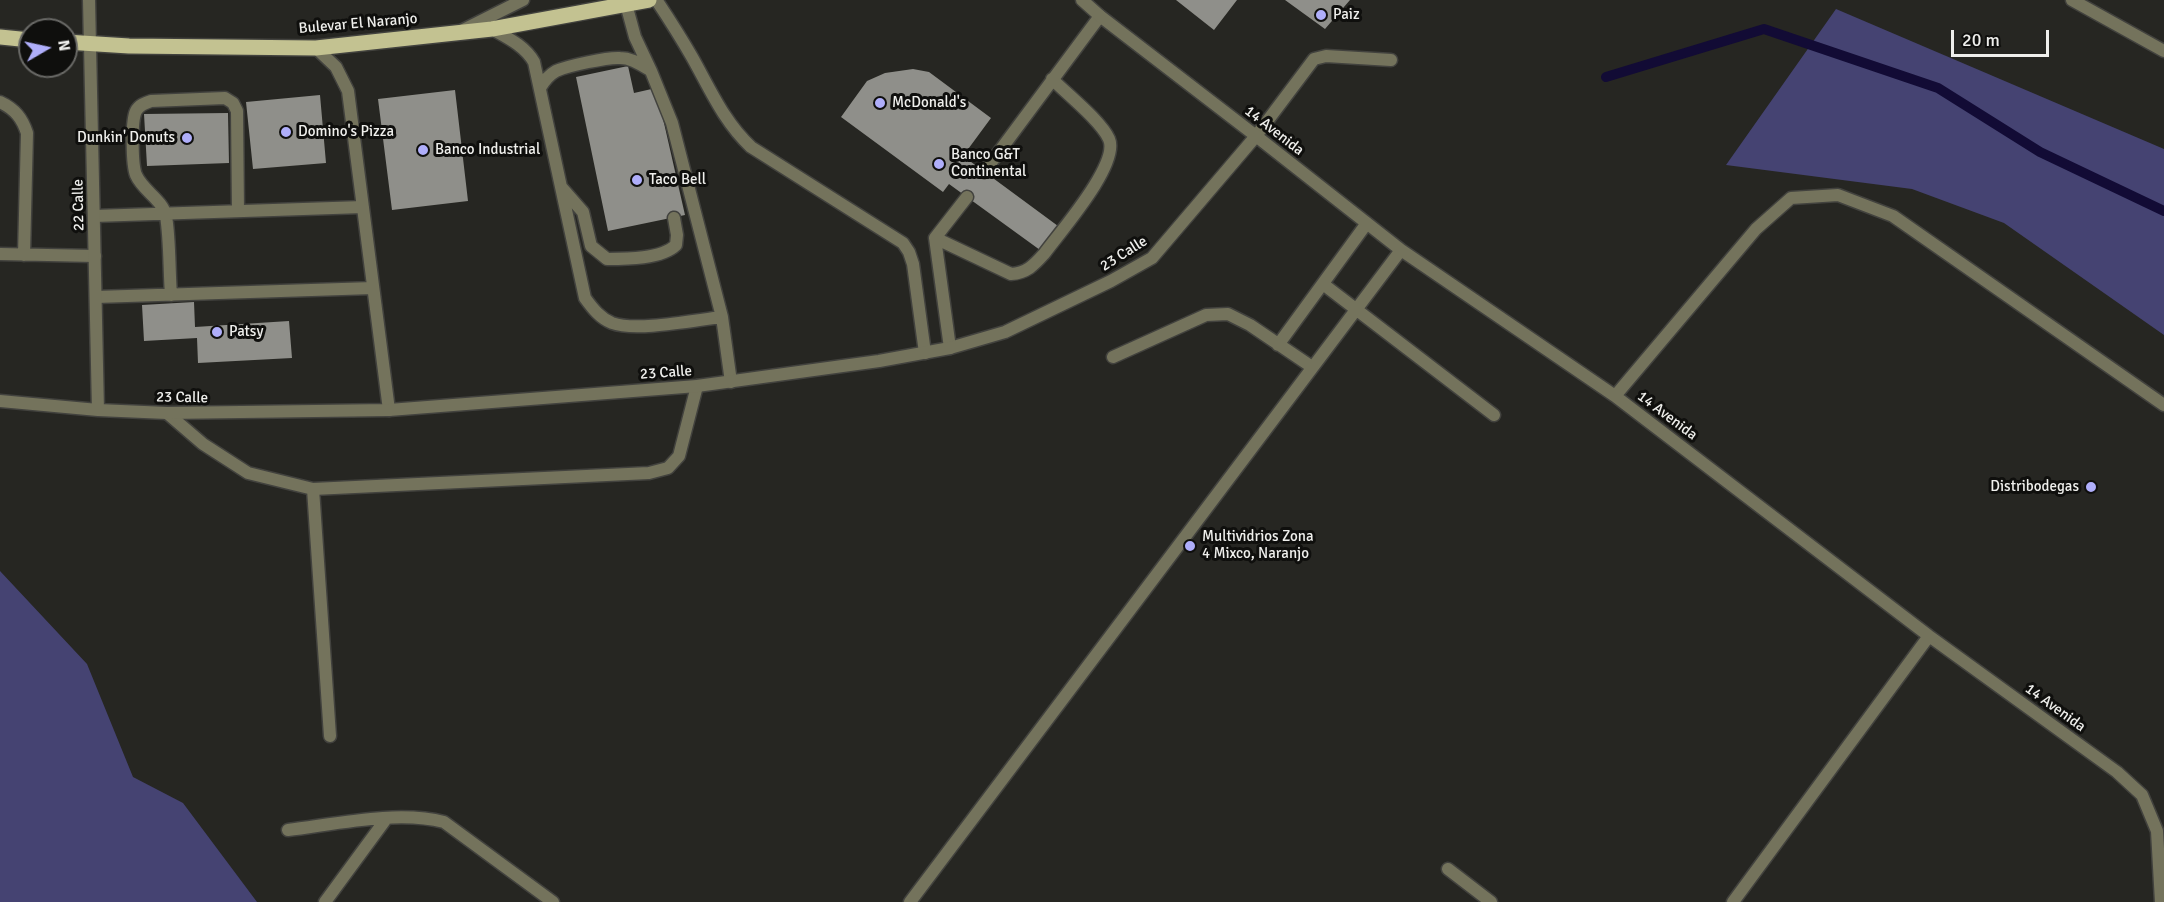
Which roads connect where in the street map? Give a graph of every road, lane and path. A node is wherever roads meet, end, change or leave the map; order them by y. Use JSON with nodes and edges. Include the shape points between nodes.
{"nodes":[{"id":1,"x":89,"y":0,"type":"edge"},
{"id":2,"x":523,"y":0,"type":"edge"},
{"id":3,"x":649,"y":0,"type":"edge"},
{"id":4,"x":658,"y":0,"type":"edge"},
{"id":5,"x":1082,"y":0,"type":"edge"},
{"id":6,"x":2072,"y":0,"type":"edge"},
{"id":7,"x":626,"y":4,"type":"junction"},
{"id":8,"x":1100,"y":16,"type":"junction"},
{"id":9,"x":492,"y":29,"type":"junction"},
{"id":10,"x":456,"y":34,"type":"junction"},
{"id":11,"x":0,"y":37,"type":"edge"},
{"id":12,"x":18,"y":39,"type":"edge"},
{"id":13,"x":78,"y":44,"type":"edge"},
{"id":14,"x":90,"y":45,"type":"junction"},
{"id":15,"x":316,"y":48,"type":"junction"},
{"id":16,"x":2164,"y":51,"type":"edge"},
{"id":17,"x":1391,"y":60,"type":"dead end"},
{"id":18,"x":651,"y":71,"type":"junction"},
{"id":19,"x":1052,"y":79,"type":"junction"},
{"id":20,"x":540,"y":88,"type":"junction"},
{"id":21,"x":0,"y":102,"type":"edge"},
{"id":22,"x":672,"y":123,"type":"junction"},
{"id":23,"x":1256,"y":136,"type":"junction"},
{"id":24,"x":670,"y":144,"type":"dead end"},
{"id":25,"x":984,"y":172,"type":"dead end"},
{"id":26,"x":561,"y":187,"type":"junction"},
{"id":27,"x":967,"y":197,"type":"dead end"},
{"id":28,"x":363,"y":207,"type":"junction"},
{"id":29,"x":238,"y":211,"type":"junction"},
{"id":30,"x":166,"y":214,"type":"junction"},
{"id":31,"x":94,"y":216,"type":"junction"},
{"id":32,"x":674,"y":218,"type":"dead end"},
{"id":33,"x":1367,"y":223,"type":"junction"},
{"id":34,"x":935,"y":238,"type":"junction"},
{"id":35,"x":1401,"y":250,"type":"junction"},
{"id":36,"x":0,"y":254,"type":"edge"},
{"id":37,"x":24,"y":255,"type":"junction"},
{"id":38,"x":95,"y":256,"type":"junction"},
{"id":39,"x":1323,"y":284,"type":"junction"},
{"id":40,"x":373,"y":288,"type":"junction"},
{"id":41,"x":171,"y":295,"type":"junction"},
{"id":42,"x":96,"y":297,"type":"junction"},
{"id":43,"x":1357,"y":311,"type":"junction"},
{"id":44,"x":722,"y":317,"type":"junction"},
{"id":45,"x":1278,"y":345,"type":"junction"},
{"id":46,"x":950,"y":348,"type":"junction"},
{"id":47,"x":925,"y":352,"type":"junction"},
{"id":48,"x":1113,"y":357,"type":"dead end"},
{"id":49,"x":1312,"y":367,"type":"junction"},
{"id":50,"x":731,"y":382,"type":"junction"},
{"id":51,"x":698,"y":386,"type":"junction"},
{"id":52,"x":1615,"y":396,"type":"junction"},
{"id":53,"x":0,"y":401,"type":"edge"},
{"id":54,"x":2164,"y":405,"type":"edge"},
{"id":55,"x":98,"y":410,"type":"junction"},
{"id":56,"x":389,"y":410,"type":"junction"},
{"id":57,"x":167,"y":413,"type":"junction"},
{"id":58,"x":1494,"y":415,"type":"dead end"},
{"id":59,"x":313,"y":489,"type":"junction"},
{"id":60,"x":1929,"y":636,"type":"junction"},
{"id":61,"x":330,"y":736,"type":"dead end"},
{"id":62,"x":386,"y":819,"type":"junction"},
{"id":63,"x":2160,"y":829,"type":"edge"},
{"id":64,"x":288,"y":830,"type":"dead end"},
{"id":65,"x":1448,"y":869,"type":"dead end"},
{"id":66,"x":325,"y":902,"type":"edge"},
{"id":67,"x":553,"y":902,"type":"edge"},
{"id":68,"x":910,"y":902,"type":"edge"},
{"id":69,"x":1491,"y":902,"type":"edge"},
{"id":70,"x":1733,"y":902,"type":"edge"},
{"id":71,"x":2161,"y":902,"type":"edge"}],
"edges":[{"from":1,"to":14,"type":"street","name":"22 Calle"},
{"from":2,"to":10,"type":"street"},
{"from":3,"to":7,"type":"main road","name":"Bulevar El Naranjo"},
{"from":4,"to":47,"type":"street","via":[[738,135],[903,243],[913,264]]},
{"from":5,"to":8,"type":"street","name":"14 Avenida"},
{"from":6,"to":16,"type":"street"},
{"from":7,"to":9,"type":"main road","name":"Bulevar El Naranjo"},
{"from":7,"to":18,"type":"street","via":[[634,37]]},
{"from":8,"to":19,"type":"street"},
{"from":8,"to":23,"type":"street","name":"14 Avenida"},
{"from":9,"to":10,"type":"main road","name":"Bulevar El Naranjo"},
{"from":9,"to":20,"type":"street","via":[[529,54]]},
{"from":10,"to":15,"type":"main road","name":"Bulevar El Naranjo"},
{"from":11,"to":12,"type":"main road"},
{"from":13,"to":14,"type":"main road","name":"Bulevar El Naranjo"},
{"from":14,"to":15,"type":"main road","name":"Bulevar El Naranjo"},
{"from":14,"to":31,"type":"street","name":"22 Calle"},
{"from":15,"to":28,"type":"street","via":[[336,67],[348,91]]},
{"from":17,"to":23,"type":"street","name":"23 Calle","via":[[1326,56],[1314,59]]},
{"from":18,"to":20,"type":"street","via":[[632,60],[606,59],[556,71]]},
{"from":18,"to":22,"type":"street"},
{"from":19,"to":25,"type":"street"},
{"from":19,"to":34,"type":"street","via":[[1105,131],[1111,142],[1103,174],[1044,254],[1023,273],[1011,274]]},
{"from":20,"to":26,"type":"street"},
{"from":21,"to":37,"type":"street","via":[[15,111],[27,133]]},
{"from":22,"to":24,"type":"street"},
{"from":22,"to":44,"type":"street"},
{"from":23,"to":33,"type":"street","name":"14 Avenida"},
{"from":23,"to":46,"type":"street","name":"23 Calle","via":[[1152,258],[1005,332]]},
{"from":26,"to":32,"type":"street","via":[[583,212],[591,246],[607,259],[629,260],[670,251],[676,244]]},
{"from":26,"to":44,"type":"street","via":[[585,298],[600,316],[631,327]]},
{"from":27,"to":34,"type":"street"},
{"from":28,"to":29,"type":"street"},
{"from":28,"to":40,"type":"street"},
{"from":29,"to":30,"type":"street"},
{"from":29,"to":30,"type":"street","via":[[237,111],[233,103],[225,98],[151,101],[136,110],[134,163],[136,176]]},
{"from":30,"to":31,"type":"street"},
{"from":30,"to":41,"type":"street"},
{"from":31,"to":38,"type":"street","name":"22 Calle"},
{"from":33,"to":35,"type":"street","name":"14 Avenida"},
{"from":33,"to":39,"type":"street"},
{"from":34,"to":46,"type":"street"},
{"from":35,"to":43,"type":"street"},
{"from":35,"to":52,"type":"street","name":"14 Avenida"},
{"from":36,"to":37,"type":"street"},
{"from":37,"to":38,"type":"street"},
{"from":38,"to":42,"type":"street","name":"22 Calle"},
{"from":39,"to":43,"type":"street"},
{"from":39,"to":45,"type":"street"},
{"from":40,"to":41,"type":"street"},
{"from":40,"to":56,"type":"street"},
{"from":41,"to":42,"type":"street"},
{"from":42,"to":55,"type":"street","name":"22 Calle"},
{"from":43,"to":49,"type":"street"},
{"from":43,"to":58,"type":"street"},
{"from":44,"to":50,"type":"street"},
{"from":45,"to":48,"type":"street","via":[[1228,314],[1206,315]]},
{"from":45,"to":49,"type":"street"},
{"from":46,"to":47,"type":"street","name":"23 Calle"},
{"from":47,"to":50,"type":"street","name":"23 Calle"},
{"from":49,"to":68,"type":"street"},
{"from":50,"to":51,"type":"street","name":"23 Calle"},
{"from":51,"to":56,"type":"street","name":"23 Calle"},
{"from":51,"to":59,"type":"street","via":[[679,456],[668,468],[649,473]]},
{"from":52,"to":54,"type":"street","via":[[1755,229],[1791,198],[1838,195],[1893,216]]},
{"from":52,"to":60,"type":"street","name":"14 Avenida"},
{"from":53,"to":55,"type":"street","name":"23 Calle"},
{"from":55,"to":57,"type":"street","name":"23 Calle"},
{"from":56,"to":57,"type":"street","name":"23 Calle"},
{"from":57,"to":59,"type":"street","via":[[203,444],[248,473]]},
{"from":59,"to":61,"type":"street"},
{"from":60,"to":63,"type":"street","name":"14 Avenida","via":[[2117,772],[2142,795]]},
{"from":60,"to":70,"type":"street"},
{"from":62,"to":64,"type":"street"},
{"from":62,"to":66,"type":"street"},
{"from":62,"to":67,"type":"street","via":[[423,817],[444,822]]},
{"from":63,"to":71,"type":"street","name":"14 Avenida"},
{"from":65,"to":69,"type":"street"}]}
